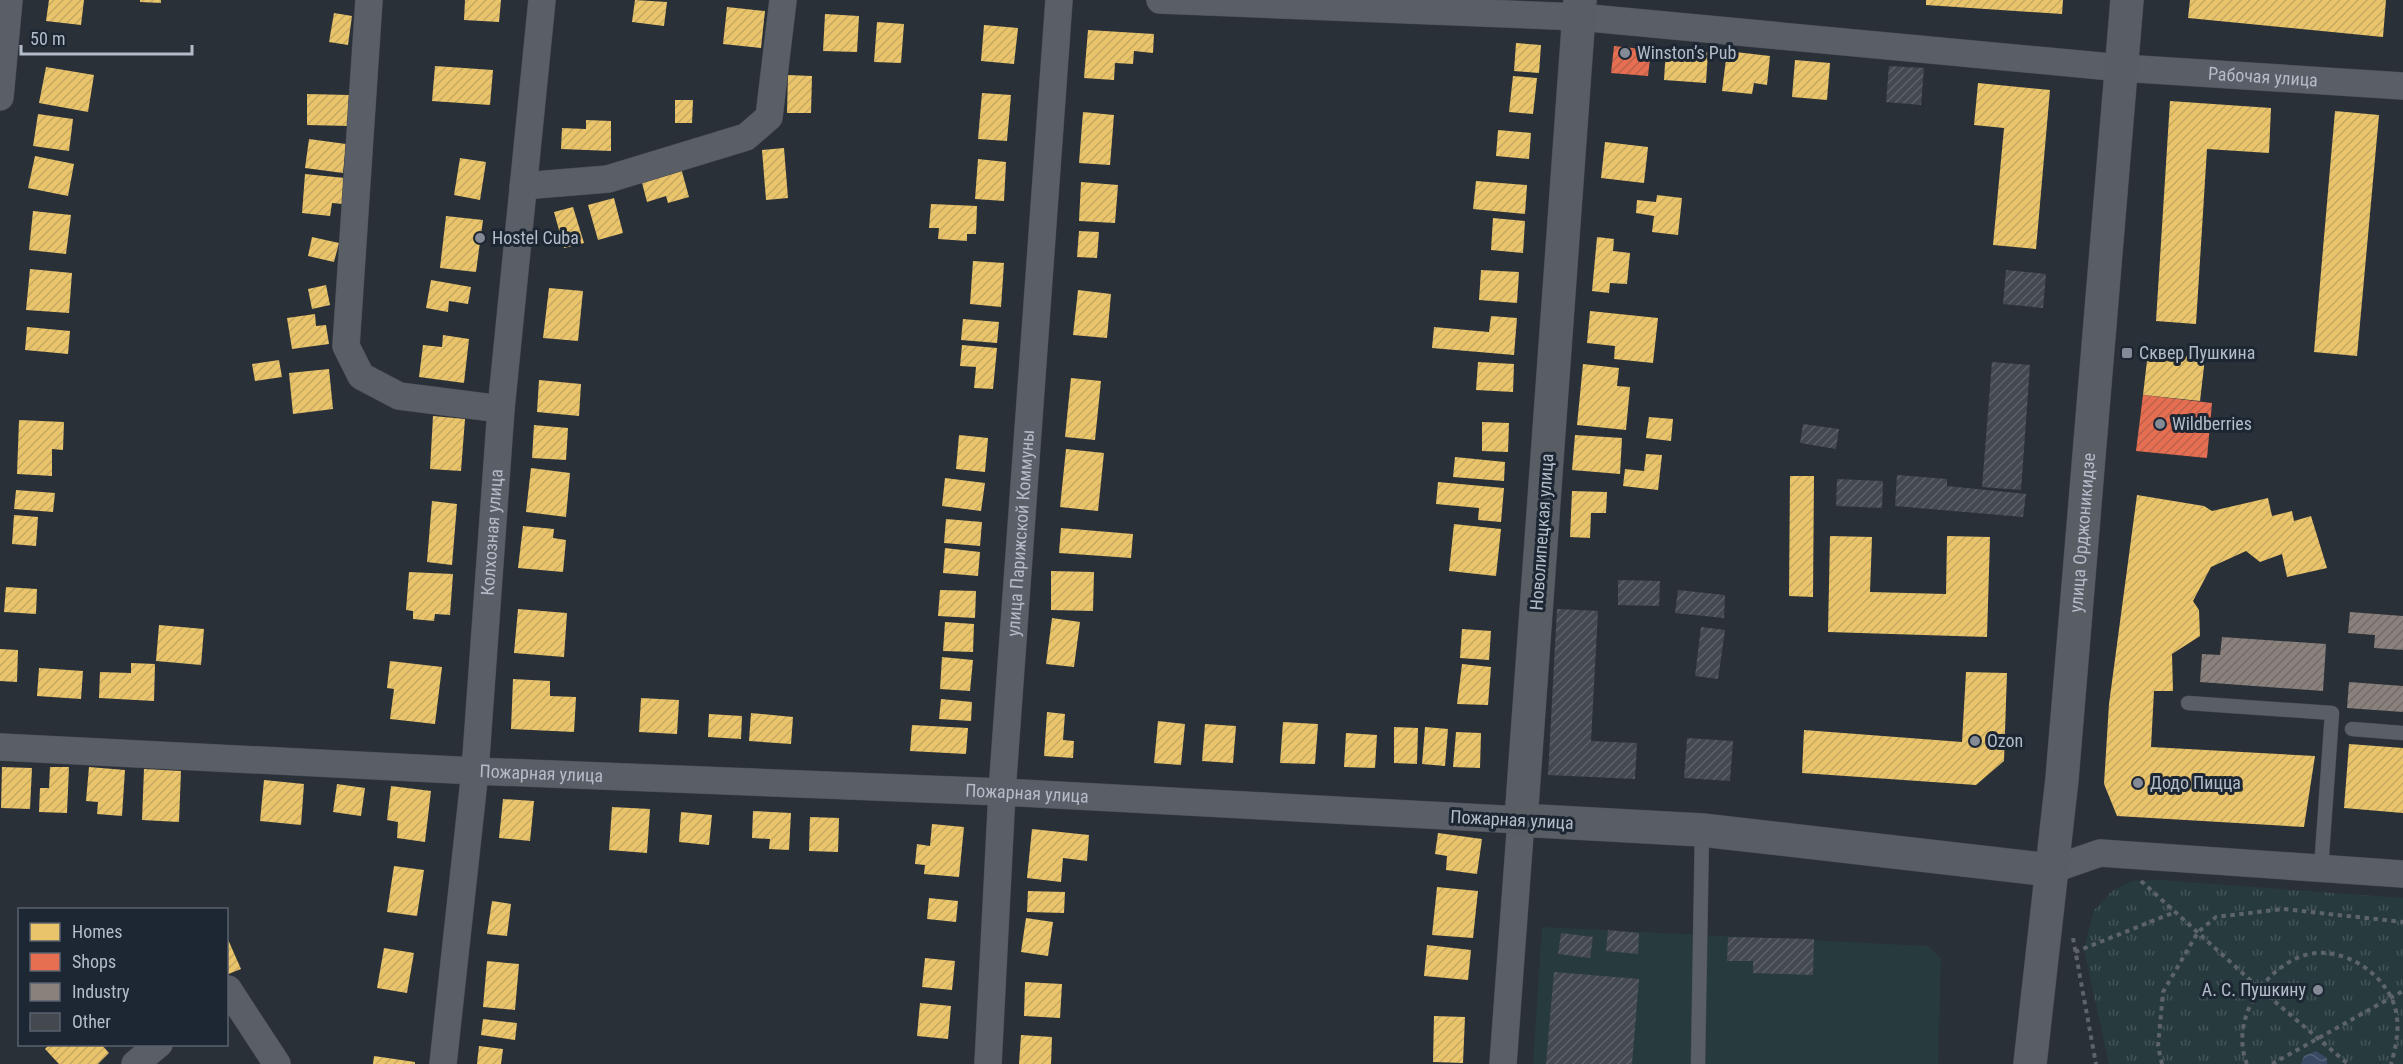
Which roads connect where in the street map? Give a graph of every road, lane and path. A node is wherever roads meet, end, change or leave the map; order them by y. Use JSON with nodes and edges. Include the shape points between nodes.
{"nodes":[{"id":1,"x":9,"y":0,"type":"edge"},
{"id":2,"x":369,"y":0,"type":"edge"},
{"id":3,"x":542,"y":0,"type":"edge"},
{"id":4,"x":783,"y":0,"type":"edge"},
{"id":5,"x":1059,"y":0,"type":"edge"},
{"id":6,"x":1160,"y":0,"type":"edge"},
{"id":7,"x":2127,"y":0,"type":"edge"},
{"id":8,"x":1580,"y":9,"type":"edge"},
{"id":9,"x":2122,"y":68,"type":"junction"},
{"id":10,"x":2403,"y":86,"type":"edge"},
{"id":11,"x":0,"y":97,"type":"edge"},
{"id":12,"x":523,"y":186,"type":"junction"},
{"id":13,"x":501,"y":409,"type":"junction"},
{"id":14,"x":2188,"y":703,"type":"dead end"},
{"id":15,"x":2352,"y":729,"type":"dead end"},
{"id":16,"x":2403,"y":733,"type":"edge"},
{"id":17,"x":0,"y":747,"type":"edge"},
{"id":18,"x":474,"y":771,"type":"junction"},
{"id":19,"x":1002,"y":792,"type":"junction"},
{"id":20,"x":1521,"y":820,"type":"junction"},
{"id":21,"x":1702,"y":830,"type":"junction"},
{"id":22,"x":2321,"y":869,"type":"junction"},
{"id":23,"x":2051,"y":870,"type":"junction"},
{"id":24,"x":2403,"y":874,"type":"edge"},
{"id":25,"x":2140,"y":881,"type":"dead end"},
{"id":26,"x":2175,"y":912,"type":"junction"},
{"id":27,"x":2403,"y":922,"type":"edge"},
{"id":28,"x":2198,"y":932,"type":"junction"},
{"id":29,"x":2073,"y":933,"type":"dead end"},
{"id":30,"x":2075,"y":952,"type":"junction"},
{"id":31,"x":2259,"y":988,"type":"junction"},
{"id":32,"x":228,"y":990,"type":"edge"},
{"id":33,"x":2403,"y":991,"type":"edge"},
{"id":34,"x":2390,"y":998,"type":"junction"},
{"id":35,"x":2317,"y":1038,"type":"junction"},
{"id":36,"x":157,"y":1046,"type":"edge"},
{"id":37,"x":135,"y":1064,"type":"edge"},
{"id":38,"x":277,"y":1064,"type":"edge"},
{"id":39,"x":443,"y":1064,"type":"edge"},
{"id":40,"x":988,"y":1064,"type":"edge"},
{"id":41,"x":1503,"y":1064,"type":"edge"},
{"id":42,"x":1698,"y":1064,"type":"edge"},
{"id":43,"x":2030,"y":1064,"type":"edge"},
{"id":44,"x":2096,"y":1064,"type":"edge"},
{"id":45,"x":2162,"y":1064,"type":"edge"},
{"id":46,"x":2247,"y":1064,"type":"edge"},
{"id":47,"x":2272,"y":1064,"type":"edge"},
{"id":48,"x":2348,"y":1064,"type":"edge"},
{"id":49,"x":2391,"y":1064,"type":"edge"}],
"edges":[{"from":1,"to":11,"type":"street"},
{"from":2,"to":13,"type":"street","via":[[346,346],[361,376],[399,396]]},
{"from":3,"to":12,"type":"street","name":"Колхозная улица"},
{"from":4,"to":12,"type":"street","via":[[769,117],[746,137],[608,179]]},
{"from":5,"to":19,"type":"street","name":"улица Парижской Коммуны"},
{"from":6,"to":8,"type":"street"},
{"from":7,"to":9,"type":"street","name":"улица Орджоникидзе"},
{"from":8,"to":9,"type":"street","name":"Рабочая улица"},
{"from":8,"to":20,"type":"street","name":"Новолипецкая улица"},
{"from":9,"to":10,"type":"street","name":"Рабочая улица"},
{"from":9,"to":23,"type":"street","name":"улица Орджоникидзе"},
{"from":12,"to":13,"type":"street","name":"Колхозная улица"},
{"from":13,"to":18,"type":"street","name":"Колхозная улица"},
{"from":14,"to":22,"type":"lane","via":[[2332,713]]},
{"from":15,"to":16,"type":"lane"},
{"from":17,"to":18,"type":"street","name":"Пожарная улица"},
{"from":18,"to":19,"type":"street","name":"Пожарная улица"},
{"from":18,"to":39,"type":"street","name":"Колхозная улица"},
{"from":19,"to":20,"type":"street","name":"Пожарная улица"},
{"from":19,"to":40,"type":"street","name":"улица Парижской Коммуны"},
{"from":20,"to":21,"type":"street","name":"Пожарная улица"},
{"from":20,"to":41,"type":"street","name":"Новолипецкая улица"},
{"from":21,"to":23,"type":"street","name":"Пожарная улица"},
{"from":21,"to":42,"type":"lane"},
{"from":22,"to":23,"type":"street","via":[[2100,853]]},
{"from":22,"to":24,"type":"street"},
{"from":23,"to":43,"type":"street","name":"улица Орджоникидзе"},
{"from":25,"to":26,"type":"path"},
{"from":26,"to":28,"type":"path"},
{"from":26,"to":30,"type":"path"},
{"from":27,"to":28,"type":"path","via":[[2283,909],[2216,917]]},
{"from":28,"to":31,"type":"path"},
{"from":28,"to":45,"type":"path","via":[[2163,992],[2158,1046]]},
{"from":29,"to":30,"type":"path"},
{"from":30,"to":44,"type":"path"},
{"from":31,"to":34,"type":"path","via":[[2276,971],[2302,956],[2334,952],[2380,980]]},
{"from":31,"to":35,"type":"path"},
{"from":31,"to":46,"type":"path","via":[[2241,1034]]},
{"from":32,"to":38,"type":"street"},
{"from":33,"to":34,"type":"path"},
{"from":34,"to":35,"type":"path"},
{"from":34,"to":49,"type":"path","via":[[2397,1017]]},
{"from":35,"to":47,"type":"path"},
{"from":35,"to":48,"type":"path"},
{"from":36,"to":37,"type":"street"}]}
